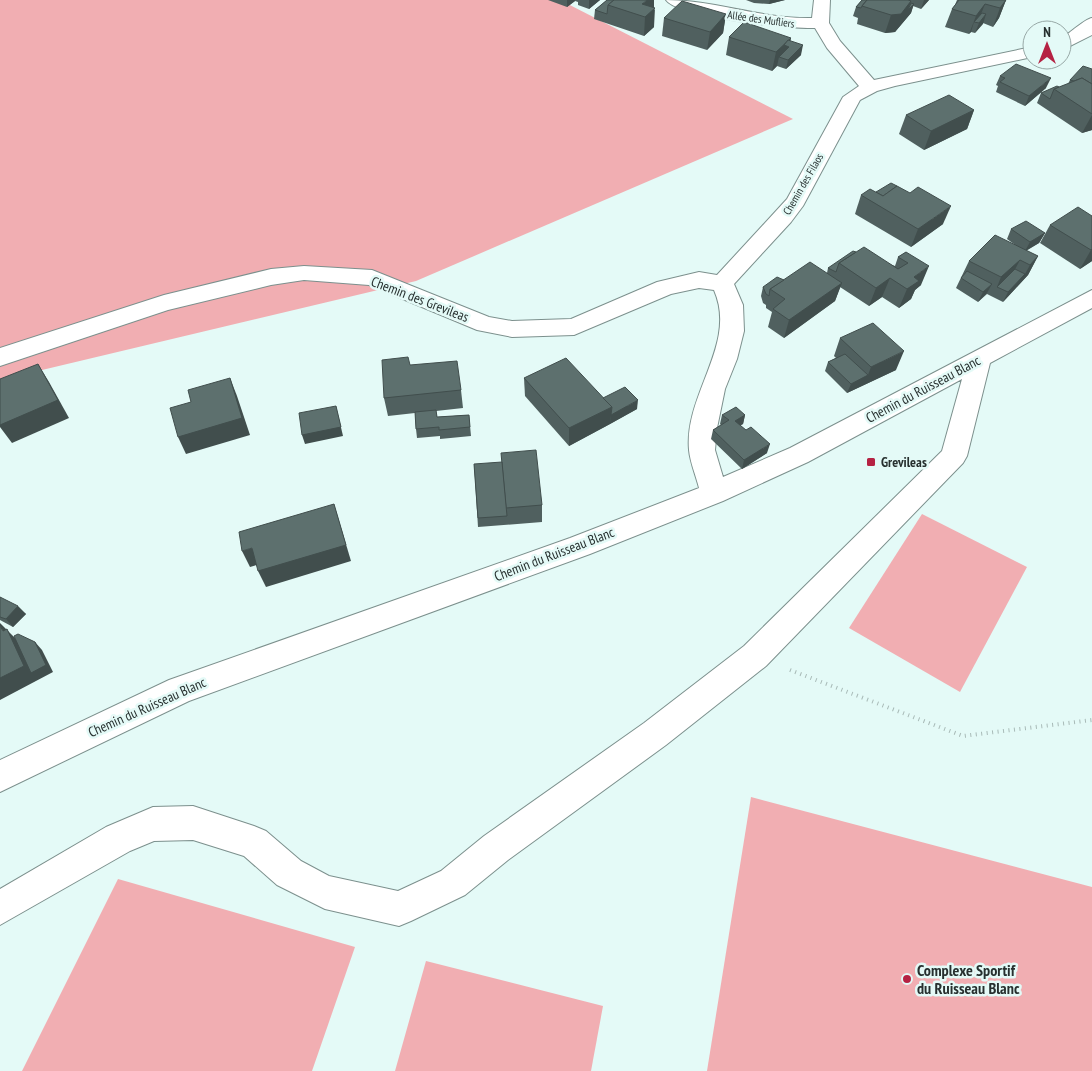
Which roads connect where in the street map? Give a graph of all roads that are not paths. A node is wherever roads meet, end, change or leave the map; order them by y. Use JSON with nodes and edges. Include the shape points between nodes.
{"nodes":[{"id":1,"x":674,"y":0,"type":"edge"},
{"id":2,"x":822,"y":0,"type":"edge"},
{"id":3,"x":820,"y":23,"type":"junction"},
{"id":4,"x":1092,"y":23,"type":"edge"},
{"id":5,"x":1072,"y":40,"type":"edge"},
{"id":6,"x":1022,"y":54,"type":"edge"},
{"id":7,"x":870,"y":87,"type":"junction"},
{"id":8,"x":722,"y":283,"type":"junction"},
{"id":9,"x":1092,"y":298,"type":"edge"},
{"id":10,"x":0,"y":357,"type":"edge"},
{"id":11,"x":978,"y":359,"type":"junction"},
{"id":12,"x":714,"y":493,"type":"junction"},
{"id":13,"x":0,"y":776,"type":"edge"},
{"id":14,"x":0,"y":908,"type":"edge"}],
"edges":[{"from":1,"to":3,"type":"street","name":"Allée des Mufliers","via":[[718,13],[780,24]]},
{"from":2,"to":3,"type":"street"},
{"from":3,"to":7,"type":"street","via":[[833,44]]},
{"from":4,"to":5,"type":"street"},
{"from":6,"to":7,"type":"street","name":"Chemin des Filaos"},
{"from":7,"to":8,"type":"street","name":"Chemin des Filaos","via":[[852,97],[796,201],[784,217]]},
{"from":8,"to":10,"type":"street","name":"Chemin des Grevileas","via":[[699,280],[672,285],[574,327],[512,329],[485,324],[372,278],[304,274],[271,277],[164,303]]},
{"from":8,"to":12,"type":"street","via":[[732,305],[732,332],[713,389],[702,450]]},
{"from":9,"to":11,"type":"street","name":"Chemin du Ruisseau Blanc"},
{"from":11,"to":12,"type":"street","name":"Chemin du Ruisseau Blanc","via":[[799,455]]},
{"from":11,"to":14,"type":"street","via":[[954,456],[755,656],[656,734],[496,848],[453,883],[399,909],[325,892],[289,872],[254,843],[193,823],[153,824],[118,839]]},
{"from":12,"to":13,"type":"street","name":"Chemin du Ruisseau Blanc","via":[[580,546],[180,690]]}]}
